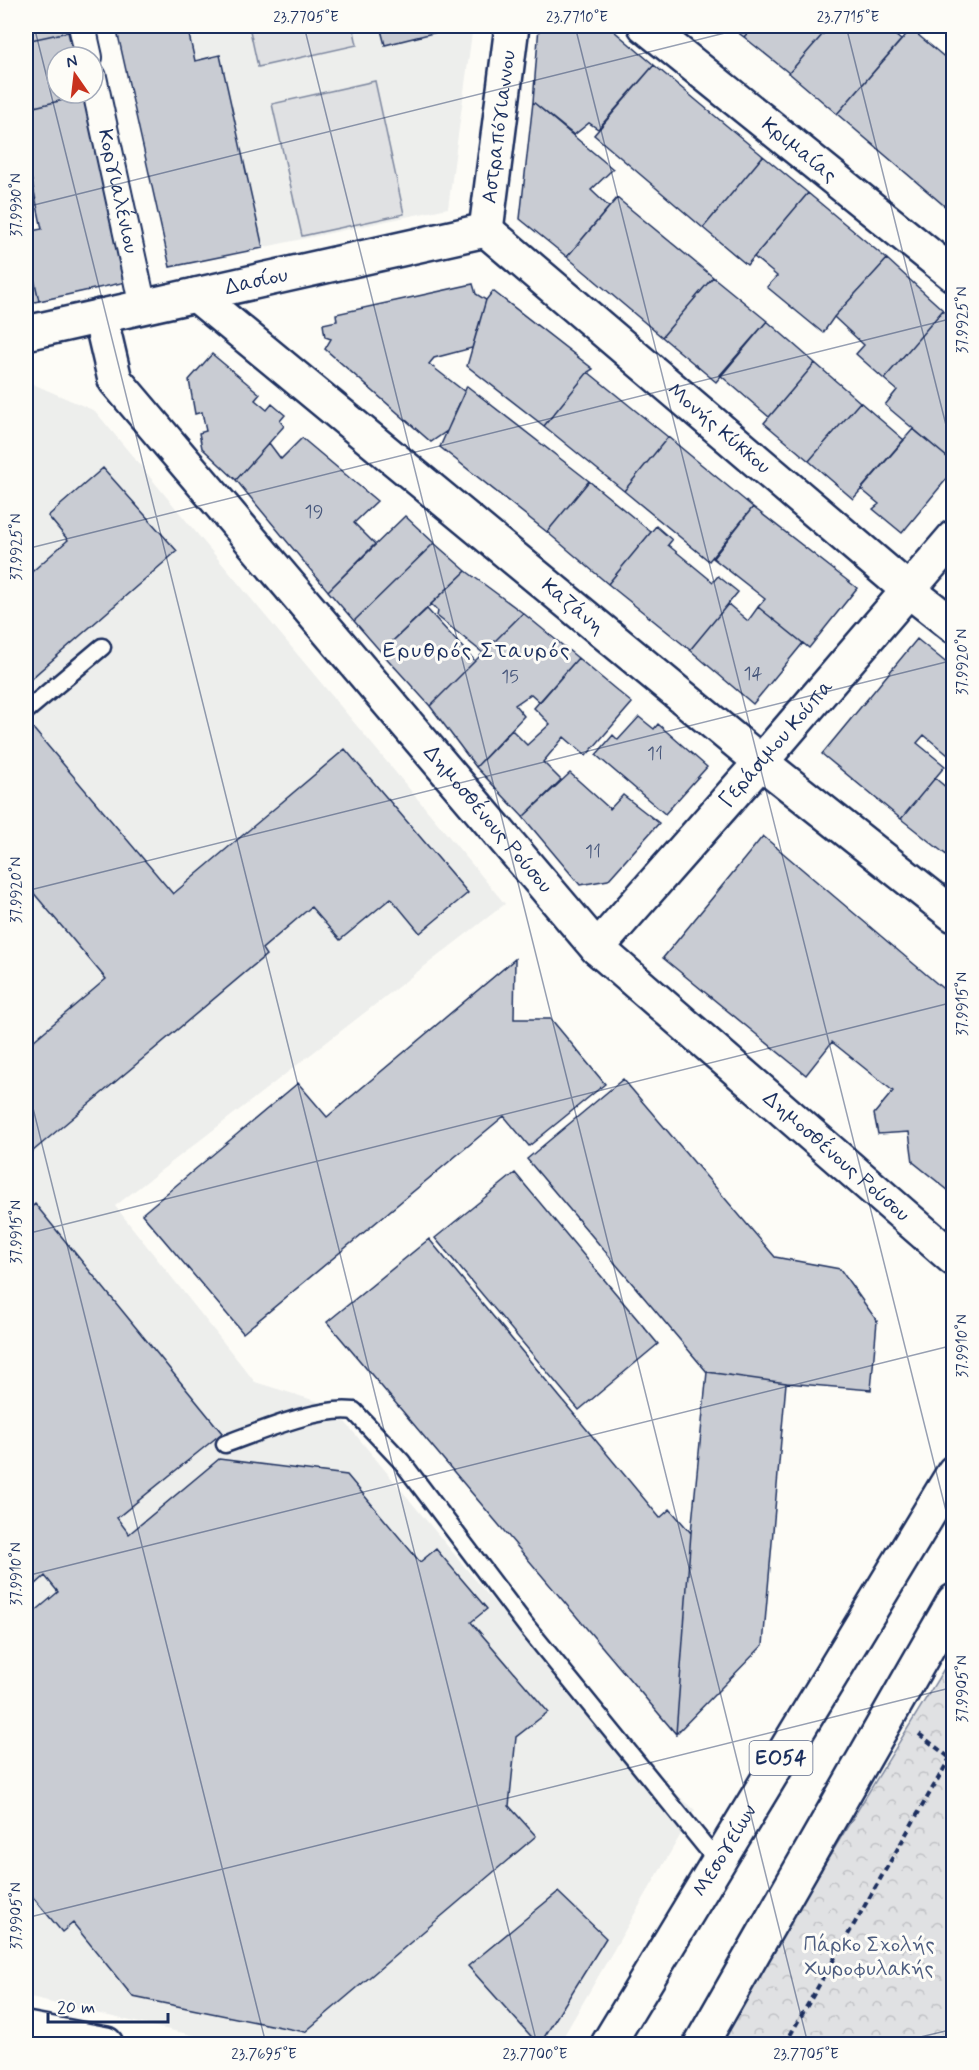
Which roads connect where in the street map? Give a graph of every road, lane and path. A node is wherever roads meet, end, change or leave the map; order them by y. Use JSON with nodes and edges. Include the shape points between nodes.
{"nodes":[{"id":1,"x":82,"y":26,"type":"edge"},
{"id":2,"x":512,"y":26,"type":"edge"},
{"id":3,"x":645,"y":26,"type":"edge"},
{"id":4,"x":86,"y":45,"type":"edge"},
{"id":5,"x":99,"y":105,"type":"edge"},
{"id":6,"x":486,"y":230,"type":"junction"},
{"id":7,"x":954,"y":275,"type":"edge"},
{"id":8,"x":196,"y":295,"type":"junction"},
{"id":9,"x":143,"y":307,"type":"junction"},
{"id":10,"x":100,"y":316,"type":"junction"},
{"id":11,"x":26,"y":333,"type":"edge"},
{"id":12,"x":954,"y":537,"type":"edge"},
{"id":13,"x":907,"y":589,"type":"junction"},
{"id":14,"x":954,"y":626,"type":"edge"},
{"id":15,"x":102,"y":647,"type":"dead end"},
{"id":16,"x":26,"y":711,"type":"edge"},
{"id":17,"x":760,"y":762,"type":"junction"},
{"id":18,"x":954,"y":915,"type":"edge"},
{"id":19,"x":597,"y":948,"type":"junction"},
{"id":20,"x":954,"y":1259,"type":"edge"},
{"id":21,"x":225,"y":1444,"type":"dead end"},
{"id":22,"x":954,"y":1472,"type":"edge"},
{"id":23,"x":954,"y":1601,"type":"edge"},
{"id":24,"x":954,"y":1751,"type":"edge"},
{"id":25,"x":718,"y":1862,"type":"junction"},
{"id":26,"x":26,"y":2029,"type":"edge"},
{"id":27,"x":106,"y":2044,"type":"edge"},
{"id":28,"x":608,"y":2044,"type":"edge"},
{"id":29,"x":701,"y":2044,"type":"edge"},
{"id":30,"x":785,"y":2044,"type":"edge"}],
"edges":[{"from":1,"to":4,"type":"street"},
{"from":2,"to":6,"type":"street","name":"Αστραπόγιαννου"},
{"from":3,"to":7,"type":"street","name":"Κριμαίας"},
{"from":5,"to":9,"type":"street","name":"Κοργιαλένιου"},
{"from":6,"to":8,"type":"street","name":"Δασίου"},
{"from":6,"to":13,"type":"street","name":"Μονής Κύκκου"},
{"from":8,"to":9,"type":"street","name":"Δασίου"},
{"from":8,"to":17,"type":"street","name":"Καζάνη"},
{"from":9,"to":10,"type":"street","name":"Δασίου"},
{"from":10,"to":11,"type":"street","name":"Δασίου"},
{"from":10,"to":19,"type":"street","name":"Δημοσθένους Ρούσου","via":[[116,380]]},
{"from":12,"to":13,"type":"street","name":"Γεράσιμου Κούπα"},
{"from":13,"to":14,"type":"street","name":"Μονής Κύκκου"},
{"from":13,"to":17,"type":"street","name":"Γεράσιμου Κούπα"},
{"from":15,"to":16,"type":"lane"},
{"from":17,"to":18,"type":"street","name":"Καζάνη"},
{"from":17,"to":19,"type":"street","name":"Γεράσιμου Κούπα"},
{"from":19,"to":20,"type":"street","name":"Δημοσθένους Ρούσου"},
{"from":21,"to":25,"type":"lane","via":[[304,1418],[354,1410],[402,1462],[527,1627]]},
{"from":22,"to":25,"type":"street","name":"Μεσογείων","number":"ΕΟ54"},
{"from":23,"to":29,"type":"street"},
{"from":24,"to":30,"type":"path"},
{"from":25,"to":28,"type":"street","name":"Μεσογείων","number":"ΕΟ54"},
{"from":26,"to":27,"type":"street"}]}
